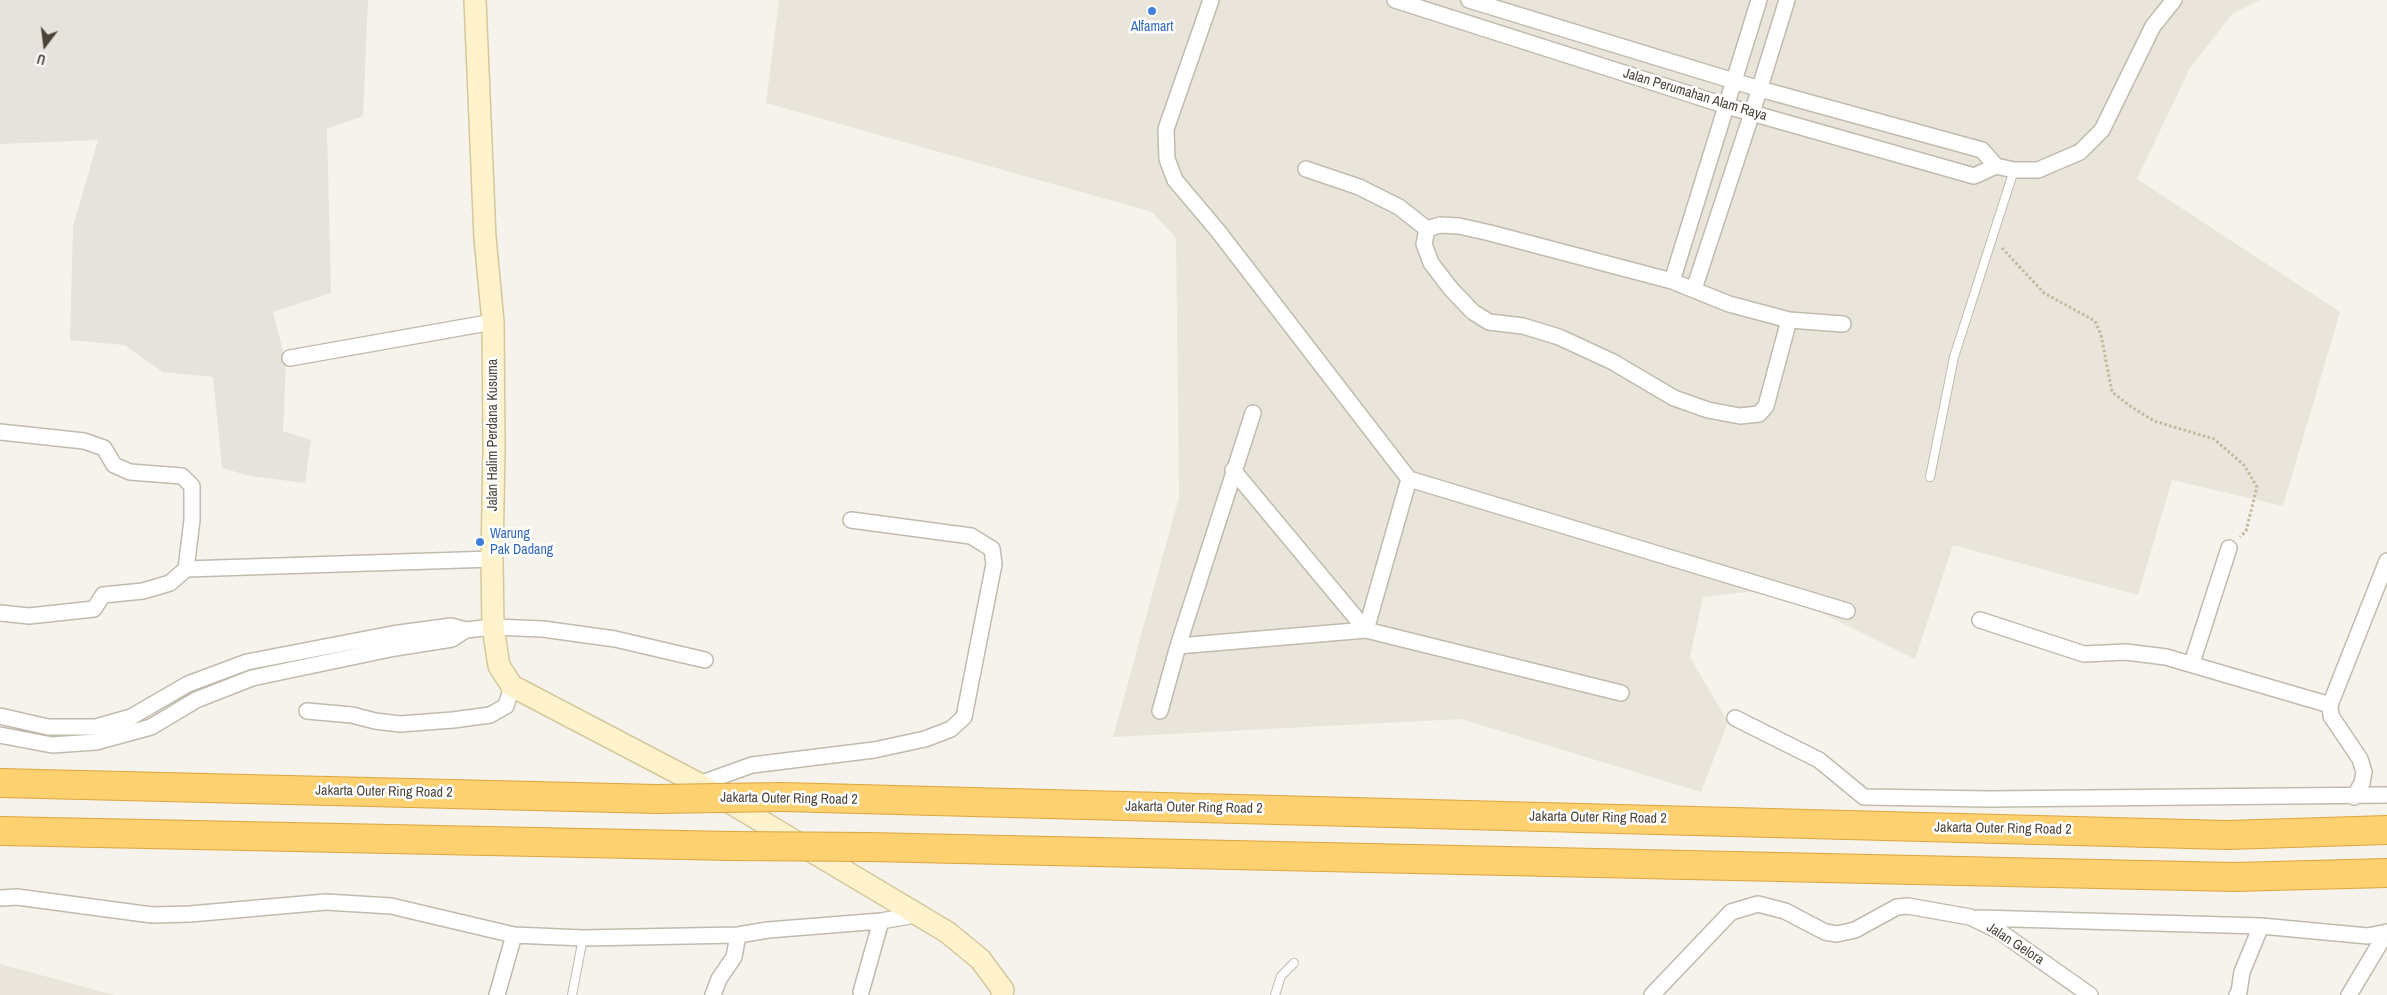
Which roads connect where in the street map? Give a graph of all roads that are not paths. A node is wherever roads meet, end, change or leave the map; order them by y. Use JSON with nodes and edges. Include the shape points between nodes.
{"nodes":[{"id":1,"x":475,"y":0,"type":"edge"},
{"id":2,"x":1211,"y":0,"type":"edge"},
{"id":3,"x":1396,"y":0,"type":"edge"},
{"id":4,"x":1469,"y":0,"type":"edge"},
{"id":5,"x":1759,"y":0,"type":"edge"},
{"id":6,"x":1786,"y":0,"type":"edge"},
{"id":7,"x":2174,"y":0,"type":"edge"},
{"id":8,"x":1735,"y":81,"type":"junction"},
{"id":9,"x":1760,"y":89,"type":"junction"},
{"id":10,"x":1727,"y":106,"type":"junction"},
{"id":11,"x":1752,"y":113,"type":"junction"},
{"id":12,"x":1996,"y":166,"type":"junction"},
{"id":13,"x":1306,"y":169,"type":"dead end"},
{"id":14,"x":2014,"y":170,"type":"junction"},
{"id":15,"x":1427,"y":229,"type":"junction"},
{"id":16,"x":1672,"y":281,"type":"junction"},
{"id":17,"x":1694,"y":289,"type":"junction"},
{"id":18,"x":1790,"y":320,"type":"junction"},
{"id":19,"x":493,"y":322,"type":"junction"},
{"id":20,"x":1843,"y":324,"type":"dead end"},
{"id":21,"x":290,"y":358,"type":"dead end"},
{"id":22,"x":1254,"y":413,"type":"dead end"},
{"id":23,"x":0,"y":432,"type":"edge"},
{"id":24,"x":1234,"y":470,"type":"junction"},
{"id":25,"x":1930,"y":477,"type":"dead end"},
{"id":26,"x":1409,"y":479,"type":"junction"},
{"id":27,"x":851,"y":520,"type":"dead end"},
{"id":28,"x":2228,"y":548,"type":"road end"},
{"id":29,"x":492,"y":559,"type":"junction"},
{"id":30,"x":2387,"y":561,"type":"edge"},
{"id":31,"x":186,"y":569,"type":"junction"},
{"id":32,"x":1847,"y":611,"type":"dead end"},
{"id":33,"x":0,"y":614,"type":"edge"},
{"id":34,"x":1980,"y":620,"type":"dead end"},
{"id":35,"x":493,"y":627,"type":"junction"},
{"id":36,"x":466,"y":630,"type":"junction"},
{"id":37,"x":1366,"y":630,"type":"junction"},
{"id":38,"x":1178,"y":646,"type":"junction"},
{"id":39,"x":706,"y":660,"type":"dead end"},
{"id":40,"x":2192,"y":663,"type":"junction"},
{"id":41,"x":512,"y":686,"type":"junction"},
{"id":42,"x":1621,"y":693,"type":"dead end"},
{"id":43,"x":2330,"y":706,"type":"junction"},
{"id":44,"x":1160,"y":711,"type":"dead end"},
{"id":45,"x":307,"y":712,"type":"dead end"},
{"id":46,"x":0,"y":716,"type":"edge"},
{"id":47,"x":1735,"y":718,"type":"dead end"},
{"id":48,"x":0,"y":735,"type":"edge"},
{"id":49,"x":0,"y":783,"type":"edge"},
{"id":50,"x":699,"y":784,"type":"junction"},
{"id":51,"x":2387,"y":795,"type":"edge"},
{"id":52,"x":2354,"y":797,"type":"junction"},
{"id":53,"x":2387,"y":830,"type":"edge"},
{"id":54,"x":0,"y":831,"type":"edge"},
{"id":55,"x":2387,"y":873,"type":"edge"},
{"id":56,"x":0,"y":898,"type":"edge"},
{"id":57,"x":915,"y":915,"type":"junction"},
{"id":58,"x":1970,"y":917,"type":"junction"},
{"id":59,"x":881,"y":921,"type":"junction"},
{"id":60,"x":2260,"y":926,"type":"junction"},
{"id":61,"x":2387,"y":933,"type":"edge"},
{"id":62,"x":514,"y":935,"type":"junction"},
{"id":63,"x":738,"y":935,"type":"junction"},
{"id":64,"x":583,"y":938,"type":"junction"},
{"id":65,"x":1294,"y":963,"type":"dead end"},
{"id":66,"x":861,"y":992,"type":"dead end"},
{"id":67,"x":1008,"y":993,"type":"edge"},
{"id":68,"x":2240,"y":994,"type":"edge"},
{"id":69,"x":497,"y":995,"type":"edge"},
{"id":70,"x":572,"y":995,"type":"edge"},
{"id":71,"x":713,"y":995,"type":"edge"},
{"id":72,"x":1275,"y":995,"type":"edge"},
{"id":73,"x":1652,"y":995,"type":"edge"},
{"id":74,"x":2090,"y":995,"type":"edge"},
{"id":75,"x":2349,"y":995,"type":"edge"}],
"edges":[{"from":1,"to":19,"type":"main road","name":"Jalan Halim Perdana Kusuma","via":[[485,238]]},
{"from":2,"to":26,"type":"street","via":[[1166,128],[1167,159],[1175,180]]},
{"from":3,"to":10,"type":"street","name":"Jalan Perumahan Alam Raya"},
{"from":4,"to":8,"type":"street","name":"Jalan Perumahan Alam Raya"},
{"from":5,"to":8,"type":"street"},
{"from":6,"to":9,"type":"street"},
{"from":7,"to":14,"type":"street","via":[[2153,26],[2102,130],[2080,152],[2061,162],[2038,170]]},
{"from":8,"to":9,"type":"street","name":"Jalan Perumahan Alam Raya"},
{"from":8,"to":10,"type":"street"},
{"from":9,"to":11,"type":"street"},
{"from":9,"to":12,"type":"street","name":"Jalan Perumahan Alam Raya","via":[[1982,150]]},
{"from":10,"to":11,"type":"street","name":"Jalan Perumahan Alam Raya"},
{"from":10,"to":16,"type":"street"},
{"from":11,"to":12,"type":"street","name":"Jalan Perumahan Alam Raya","via":[[1974,176]]},
{"from":11,"to":17,"type":"street"},
{"from":12,"to":14,"type":"street"},
{"from":13,"to":15,"type":"street","via":[[1359,187],[1399,207]]},
{"from":14,"to":25,"type":"lane","via":[[1954,357]]},
{"from":15,"to":16,"type":"street","via":[[1440,225],[1459,226]]},
{"from":15,"to":18,"type":"street","via":[[1424,244],[1427,255],[1451,289],[1473,312],[1490,322],[1523,326],[1559,337],[1613,362],[1674,398],[1708,410],[1740,416],[1758,414],[1766,406]]},
{"from":16,"to":17,"type":"street"},
{"from":17,"to":18,"type":"street","via":[[1729,304]]},
{"from":18,"to":20,"type":"street"},
{"from":19,"to":21,"type":"street"},
{"from":19,"to":29,"type":"main road","name":"Jalan Halim Perdana Kusuma"},
{"from":22,"to":24,"type":"street"},
{"from":23,"to":31,"type":"street","via":[[84,441],[104,448],[114,465],[130,472],[182,476],[192,486]]},
{"from":24,"to":37,"type":"street"},
{"from":24,"to":38,"type":"street"},
{"from":26,"to":32,"type":"street"},
{"from":26,"to":37,"type":"street"},
{"from":27,"to":50,"type":"street","via":[[971,536],[992,549],[994,564],[964,717],[951,729],[926,739],[874,750],[752,765]]},
{"from":28,"to":40,"type":"street"},
{"from":29,"to":31,"type":"street"},
{"from":29,"to":35,"type":"main road","name":"Jalan Halim Perdana Kusuma"},
{"from":30,"to":43,"type":"street"},
{"from":31,"to":33,"type":"street","via":[[170,583],[143,591],[103,595],[94,609],[29,616]]},
{"from":34,"to":40,"type":"street","via":[[2084,654],[2146,653]]},
{"from":35,"to":36,"type":"street"},
{"from":35,"to":39,"type":"street","via":[[543,629],[615,639]]},
{"from":35,"to":41,"type":"main road","name":"Jalan Halim Perdana Kusuma","via":[[499,666]]},
{"from":36,"to":46,"type":"street","via":[[451,626],[392,634],[247,662],[188,684],[131,717],[96,728],[48,726]]},
{"from":36,"to":48,"type":"street","via":[[452,639],[252,678],[196,700],[150,727],[96,742],[52,744]]},
{"from":37,"to":38,"type":"street"},
{"from":37,"to":42,"type":"street"},
{"from":38,"to":44,"type":"street"},
{"from":40,"to":43,"type":"street"},
{"from":41,"to":45,"type":"street","via":[[506,706],[490,715],[453,720],[400,724],[352,715]]},
{"from":41,"to":50,"type":"main road"},
{"from":43,"to":52,"type":"street","via":[[2331,716],[2360,759],[2364,772]]},
{"from":47,"to":52,"type":"street","via":[[1819,760],[1864,797]]},
{"from":49,"to":53,"type":"highway","name":"Jakarta Outer Ring Road 2","bridge":true,"via":[[657,799],[782,797],[2227,835]]},
{"from":50,"to":57,"type":"main road"},
{"from":51,"to":52,"type":"street"},
{"from":54,"to":55,"type":"highway","bridge":true,"via":[[2234,877]]},
{"from":56,"to":62,"type":"street","via":[[17,897],[152,915],[326,902],[391,906]]},
{"from":57,"to":59,"type":"street"},
{"from":57,"to":67,"type":"main road","via":[[947,932],[980,959]]},
{"from":58,"to":60,"type":"street"},
{"from":58,"to":73,"type":"street","name":"Jalan Gelora","via":[[1897,907],[1855,930],[1837,934],[1825,932],[1785,910],[1758,904],[1747,906],[1731,912]]},
{"from":58,"to":74,"type":"street","name":"Jalan Gelora","via":[[1999,930]]},
{"from":59,"to":63,"type":"street"},
{"from":59,"to":66,"type":"street"},
{"from":60,"to":61,"type":"street","via":[[2368,936]]},
{"from":60,"to":68,"type":"street","via":[[2242,972]]},
{"from":61,"to":75,"type":"street"},
{"from":62,"to":64,"type":"street"},
{"from":62,"to":69,"type":"street"},
{"from":63,"to":64,"type":"street"},
{"from":63,"to":71,"type":"street","via":[[734,957]]},
{"from":64,"to":70,"type":"lane"},
{"from":65,"to":72,"type":"lane","via":[[1281,976]]}]}
